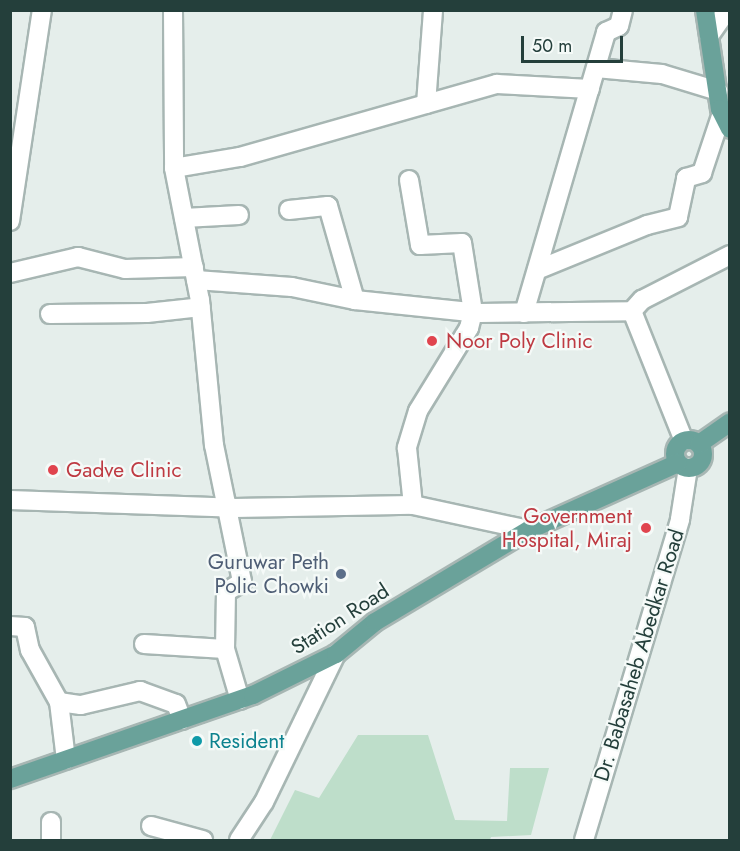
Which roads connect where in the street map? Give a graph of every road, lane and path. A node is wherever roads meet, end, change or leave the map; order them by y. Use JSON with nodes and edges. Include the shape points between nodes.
{"nodes":[{"id":1,"x":42,"y":10,"type":"edge"},
{"id":2,"x":173,"y":10,"type":"edge"},
{"id":3,"x":433,"y":10,"type":"edge"},
{"id":4,"x":623,"y":10,"type":"edge"},
{"id":5,"x":705,"y":10,"type":"edge"},
{"id":6,"x":727,"y":10,"type":"edge"},
{"id":7,"x":709,"y":36,"type":"junction"},
{"id":8,"x":596,"y":68,"type":"junction"},
{"id":9,"x":590,"y":89,"type":"junction"},
{"id":10,"x":426,"y":104,"type":"junction"},
{"id":11,"x":724,"y":110,"type":"edge"},
{"id":12,"x":174,"y":168,"type":"junction"},
{"id":13,"x":14,"y":170,"type":"edge"},
{"id":14,"x":409,"y":180,"type":"dead end"},
{"id":15,"x":289,"y":210,"type":"dead end"},
{"id":16,"x":239,"y":215,"type":"dead end"},
{"id":17,"x":184,"y":218,"type":"junction"},
{"id":18,"x":10,"y":220,"type":"edge"},
{"id":19,"x":729,"y":255,"type":"edge"},
{"id":20,"x":537,"y":270,"type":"junction"},
{"id":21,"x":10,"y":273,"type":"edge"},
{"id":22,"x":195,"y":273,"type":"junction"},
{"id":23,"x":355,"y":300,"type":"junction"},
{"id":24,"x":201,"y":307,"type":"junction"},
{"id":25,"x":632,"y":310,"type":"junction"},
{"id":26,"x":473,"y":312,"type":"junction"},
{"id":27,"x":524,"y":313,"type":"junction"},
{"id":28,"x":50,"y":314,"type":"dead end"},
{"id":29,"x":729,"y":422,"type":"edge"},
{"id":30,"x":691,"y":442,"type":"junction"},
{"id":31,"x":683,"y":466,"type":"junction"},
{"id":32,"x":10,"y":501,"type":"edge"},
{"id":33,"x":413,"y":505,"type":"junction"},
{"id":34,"x":225,"y":506,"type":"junction"},
{"id":35,"x":529,"y":530,"type":"junction"},
{"id":36,"x":10,"y":626,"type":"edge"},
{"id":37,"x":144,"y":644,"type":"dead end"},
{"id":38,"x":225,"y":649,"type":"junction"},
{"id":39,"x":336,"y":654,"type":"junction"},
{"id":40,"x":240,"y":700,"type":"junction"},
{"id":41,"x":59,"y":702,"type":"junction"},
{"id":42,"x":182,"y":720,"type":"junction"},
{"id":43,"x":66,"y":760,"type":"junction"},
{"id":44,"x":10,"y":779,"type":"edge"},
{"id":45,"x":152,"y":826,"type":"dead end"},
{"id":46,"x":203,"y":840,"type":"edge"},
{"id":47,"x":239,"y":840,"type":"edge"},
{"id":48,"x":584,"y":840,"type":"edge"}],
"edges":[{"from":1,"to":13,"type":"street"},
{"from":2,"to":12,"type":"street"},
{"from":3,"to":10,"type":"street"},
{"from":4,"to":8,"type":"street","via":[[619,26],[606,32]]},
{"from":5,"to":7,"type":"main road"},
{"from":6,"to":7,"type":"street"},
{"from":7,"to":11,"type":"main road"},
{"from":8,"to":9,"type":"street"},
{"from":8,"to":11,"type":"street","via":[[662,74]]},
{"from":9,"to":10,"type":"street","via":[[497,84]]},
{"from":9,"to":20,"type":"street"},
{"from":10,"to":12,"type":"street","via":[[240,157]]},
{"from":11,"to":20,"type":"street","via":[[702,173],[686,178],[678,217],[647,225]]},
{"from":12,"to":17,"type":"street"},
{"from":13,"to":18,"type":"street"},
{"from":14,"to":26,"type":"street","via":[[420,245],[462,243]]},
{"from":15,"to":23,"type":"street","via":[[328,206]]},
{"from":16,"to":17,"type":"street"},
{"from":17,"to":22,"type":"street"},
{"from":19,"to":25,"type":"street","via":[[642,300]]},
{"from":20,"to":27,"type":"street"},
{"from":21,"to":22,"type":"street","via":[[78,258],[125,268]]},
{"from":22,"to":23,"type":"street"},
{"from":22,"to":24,"type":"street"},
{"from":23,"to":26,"type":"street"},
{"from":24,"to":28,"type":"street","via":[[147,313]]},
{"from":24,"to":34,"type":"street","via":[[214,445]]},
{"from":25,"to":27,"type":"street"},
{"from":25,"to":30,"type":"street"},
{"from":26,"to":27,"type":"street"},
{"from":26,"to":33,"type":"street","via":[[469,328],[418,411],[407,448]]},
{"from":29,"to":30,"type":"main road"},
{"from":30,"to":31,"type":"main road","via":[[675,450]]},
{"from":30,"to":31,"type":"main road","via":[[702,460]]},
{"from":31,"to":35,"type":"main road","name":"Station Road"},
{"from":31,"to":48,"type":"street","name":"Dr. Babasaheb Abedkar Road","via":[[680,519]]},
{"from":32,"to":34,"type":"street"},
{"from":33,"to":34,"type":"street"},
{"from":33,"to":35,"type":"street"},
{"from":34,"to":38,"type":"street","via":[[242,582],[226,592]]},
{"from":35,"to":39,"type":"main road","name":"Station Road","via":[[375,622]]},
{"from":36,"to":41,"type":"street","via":[[25,627],[30,650]]},
{"from":37,"to":38,"type":"street"},
{"from":38,"to":40,"type":"street"},
{"from":39,"to":40,"type":"main road","name":"Station Road"},
{"from":39,"to":47,"type":"street","via":[[264,802]]},
{"from":40,"to":42,"type":"main road","name":"Station Road"},
{"from":41,"to":42,"type":"street","via":[[81,705],[140,691],[176,704]]},
{"from":41,"to":43,"type":"street"},
{"from":42,"to":43,"type":"main road","name":"Station Road"},
{"from":43,"to":44,"type":"main road","name":"Station Road"},
{"from":45,"to":46,"type":"street"}]}
